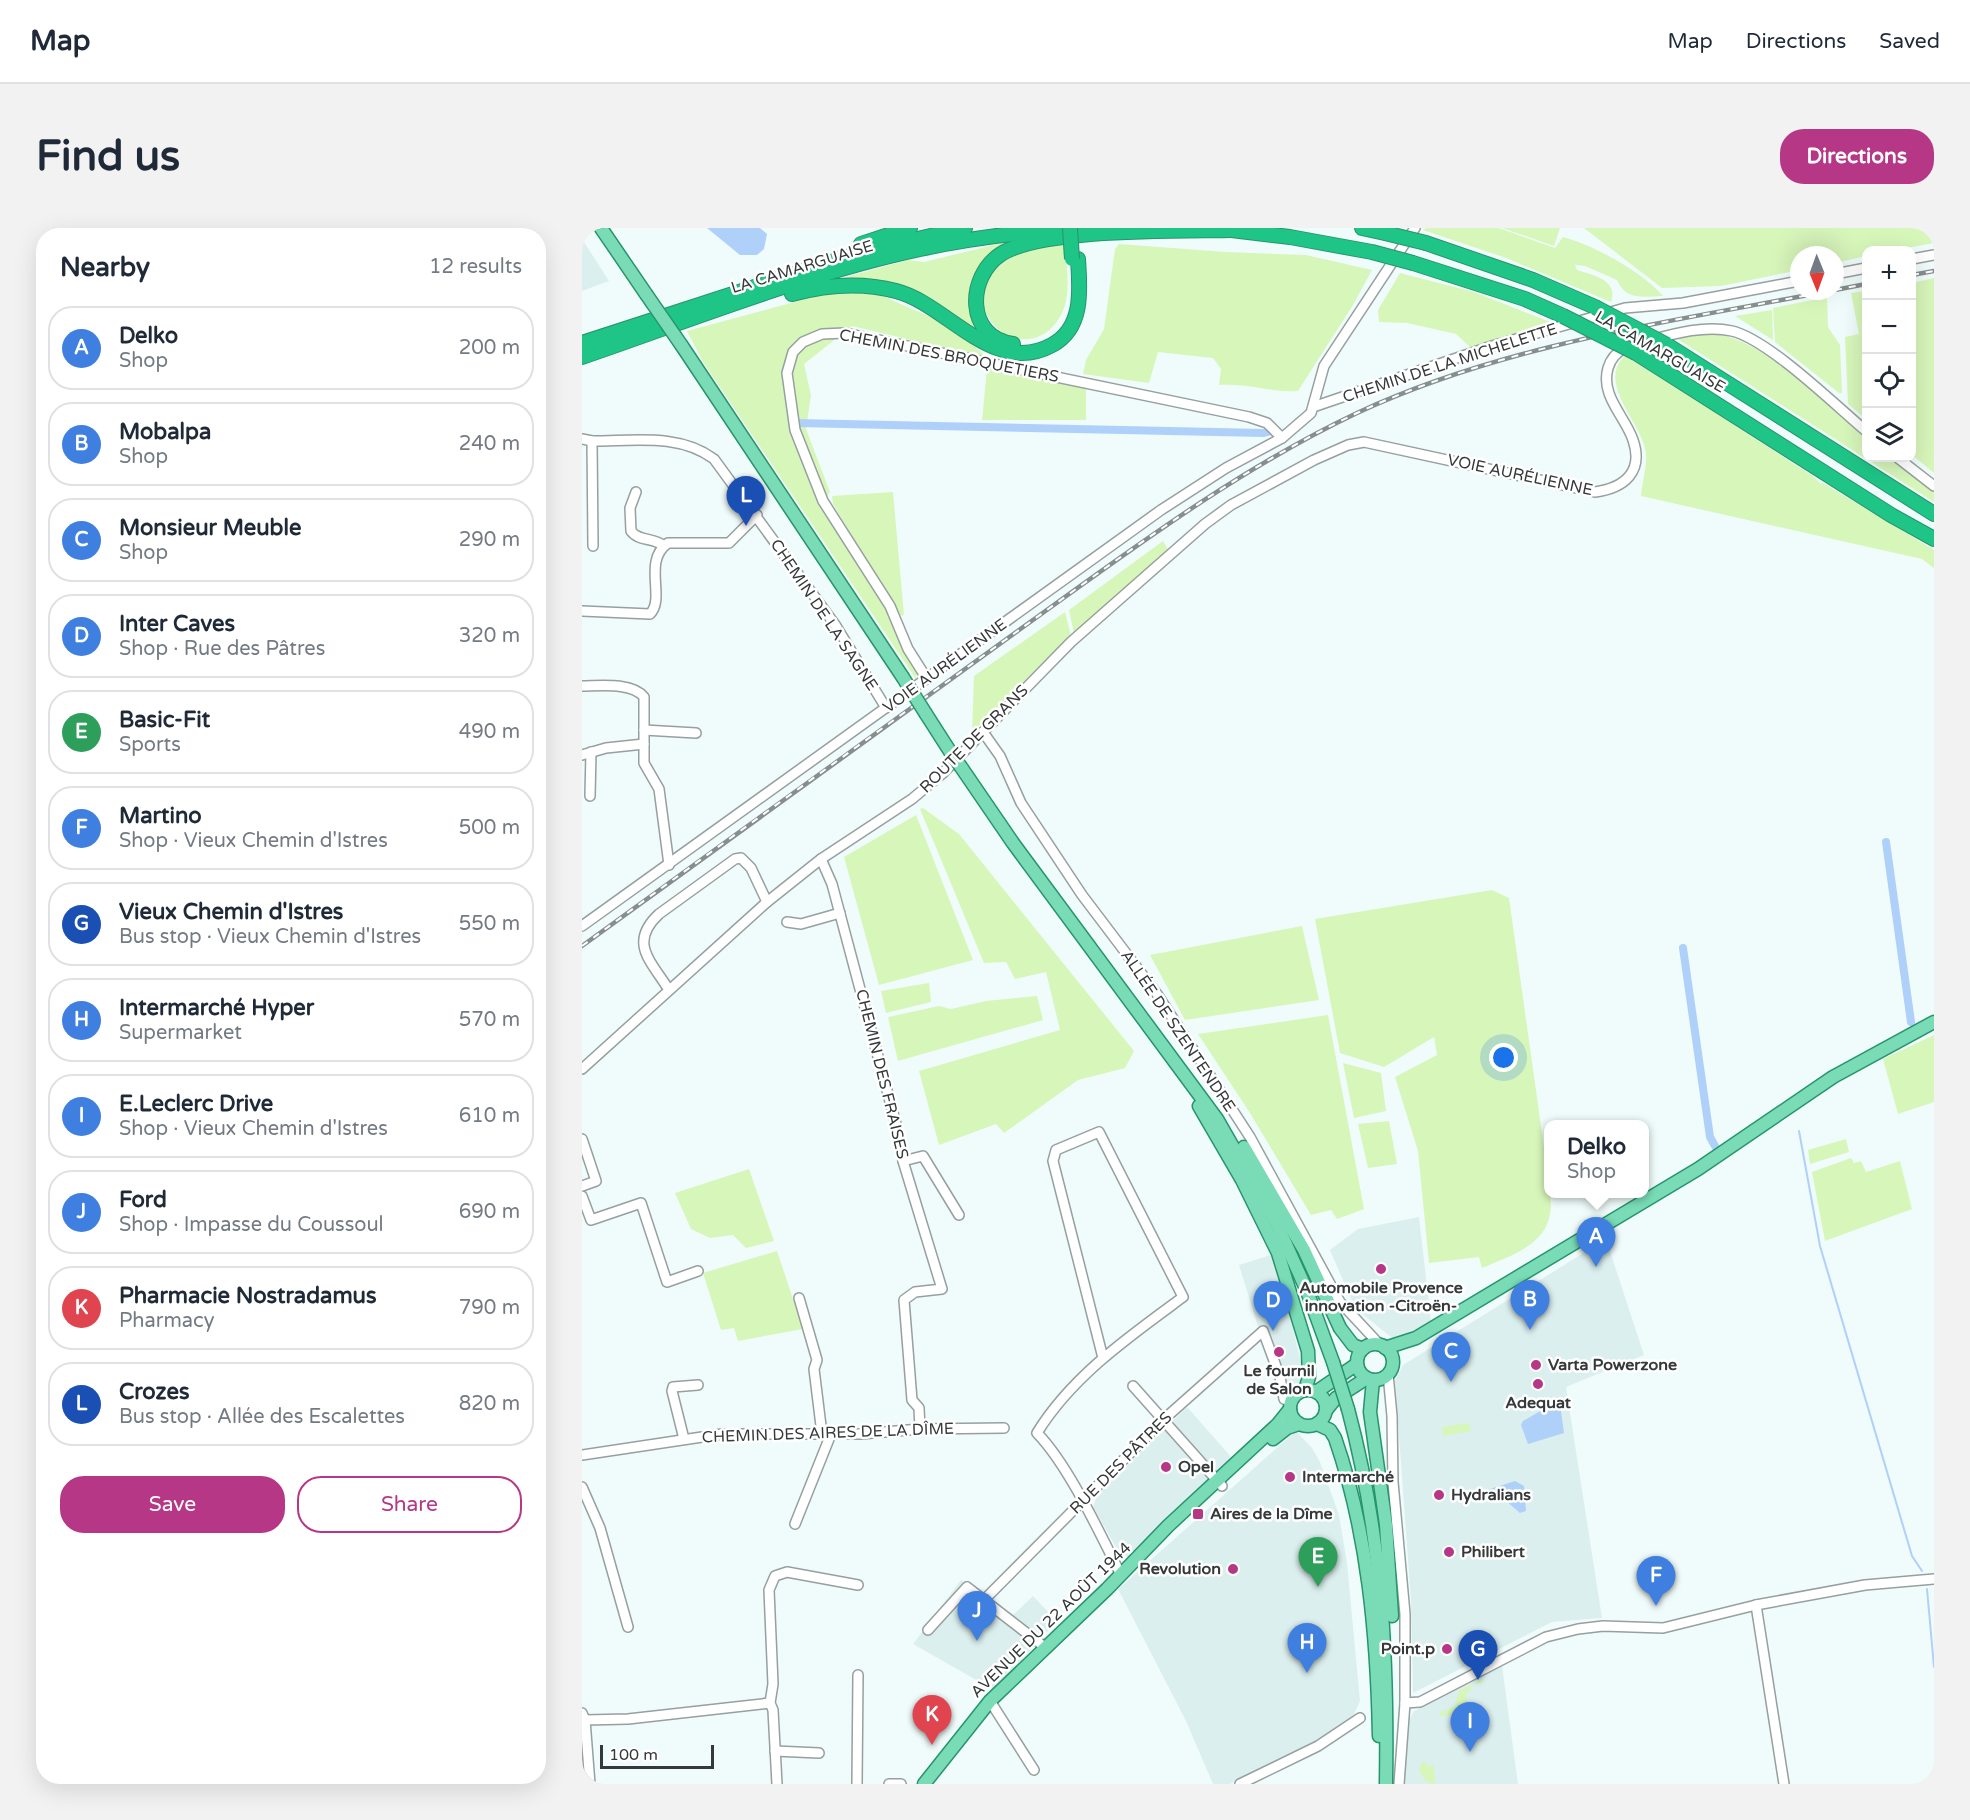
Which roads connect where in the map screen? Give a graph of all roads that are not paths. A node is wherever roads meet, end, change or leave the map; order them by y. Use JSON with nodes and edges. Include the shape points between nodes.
{"nodes":[{"id":1,"x":601,"y":228,"type":"edge"},
{"id":2,"x":910,"y":228,"type":"edge"},
{"id":3,"x":965,"y":228,"type":"edge"},
{"id":4,"x":1073,"y":228,"type":"edge"},
{"id":5,"x":1203,"y":228,"type":"edge"},
{"id":6,"x":1362,"y":228,"type":"edge"},
{"id":7,"x":1415,"y":228,"type":"edge"},
{"id":8,"x":1231,"y":230,"type":"junction"},
{"id":9,"x":1384,"y":230,"type":"edge"},
{"id":10,"x":1934,"y":255,"type":"edge"},
{"id":11,"x":1916,"y":258,"type":"edge"},
{"id":12,"x":1075,"y":259,"type":"junction"},
{"id":13,"x":1862,"y":269,"type":"edge"},
{"id":14,"x":1844,"y":272,"type":"edge"},
{"id":15,"x":1790,"y":283,"type":"edge"},
{"id":16,"x":712,"y":300,"type":"junction"},
{"id":17,"x":689,"y":320,"type":"junction"},
{"id":18,"x":582,"y":343,"type":"edge"},
{"id":19,"x":582,"y":357,"type":"edge"},
{"id":20,"x":1312,"y":410,"type":"junction"},
{"id":21,"x":1862,"y":428,"type":"edge"},
{"id":22,"x":1282,"y":438,"type":"junction"},
{"id":23,"x":582,"y":439,"type":"edge"},
{"id":24,"x":592,"y":441,"type":"junction"},
{"id":25,"x":1314,"y":460,"type":"joint"},
{"id":26,"x":1903,"y":462,"type":"edge"},
{"id":27,"x":1934,"y":486,"type":"edge"},
{"id":28,"x":636,"y":492,"type":"dead end"},
{"id":29,"x":1934,"y":514,"type":"edge"},
{"id":30,"x":757,"y":515,"type":"junction"},
{"id":31,"x":1934,"y":539,"type":"edge"},
{"id":32,"x":593,"y":546,"type":"dead end"},
{"id":33,"x":664,"y":546,"type":"junction"},
{"id":34,"x":582,"y":611,"type":"edge"},
{"id":35,"x":927,"y":679,"type":"junction"},
{"id":36,"x":582,"y":687,"type":"edge"},
{"id":37,"x":886,"y":708,"type":"junction"},
{"id":38,"x":644,"y":730,"type":"junction"},
{"id":39,"x":983,"y":732,"type":"junction"},
{"id":40,"x":696,"y":733,"type":"dead end"},
{"id":41,"x":644,"y":744,"type":"junction"},
{"id":42,"x":586,"y":754,"type":"edge"},
{"id":43,"x":586,"y":768,"type":"edge"},
{"id":44,"x":590,"y":796,"type":"dead end"},
{"id":45,"x":821,"y":859,"type":"junction"},
{"id":46,"x":669,"y":865,"type":"junction"},
{"id":47,"x":766,"y":902,"type":"junction"},
{"id":48,"x":840,"y":913,"type":"junction"},
{"id":49,"x":787,"y":922,"type":"dead end"},
{"id":50,"x":582,"y":926,"type":"edge"},
{"id":51,"x":669,"y":990,"type":"junction"},
{"id":52,"x":1934,"y":1022,"type":"edge"},
{"id":53,"x":582,"y":1069,"type":"edge"},
{"id":54,"x":1182,"y":1072,"type":"junction"},
{"id":55,"x":1217,"y":1119,"type":"junction"},
{"id":56,"x":582,"y":1139,"type":"edge"},
{"id":57,"x":903,"y":1161,"type":"junction"},
{"id":58,"x":582,"y":1186,"type":"edge"},
{"id":59,"x":582,"y":1196,"type":"edge"},
{"id":60,"x":959,"y":1215,"type":"dead end"},
{"id":61,"x":698,"y":1271,"type":"dead end"},
{"id":62,"x":800,"y":1298,"type":"dead end"},
{"id":63,"x":1416,"y":1338,"type":"junction"},
{"id":64,"x":1097,"y":1342,"type":"junction"},
{"id":65,"x":1374,"y":1347,"type":"junction"},
{"id":66,"x":1113,"y":1348,"type":"junction"},
{"id":67,"x":1103,"y":1358,"type":"junction"},
{"id":68,"x":1393,"y":1360,"type":"junction"},
{"id":69,"x":1357,"y":1364,"type":"junction"},
{"id":70,"x":1377,"y":1378,"type":"junction"},
{"id":71,"x":698,"y":1385,"type":"dead end"},
{"id":72,"x":1133,"y":1386,"type":"dead end"},
{"id":73,"x":1310,"y":1391,"type":"junction"},
{"id":74,"x":1290,"y":1405,"type":"junction"},
{"id":75,"x":1326,"y":1409,"type":"junction"},
{"id":76,"x":1162,"y":1420,"type":"junction"},
{"id":77,"x":1299,"y":1424,"type":"junction"},
{"id":78,"x":1317,"y":1424,"type":"junction"},
{"id":79,"x":1004,"y":1428,"type":"dead end"},
{"id":80,"x":920,"y":1430,"type":"junction"},
{"id":81,"x":826,"y":1434,"type":"junction"},
{"id":82,"x":684,"y":1439,"type":"junction"},
{"id":83,"x":582,"y":1455,"type":"edge"},
{"id":84,"x":1239,"y":1465,"type":"junction"},
{"id":85,"x":1219,"y":1483,"type":"junction"},
{"id":86,"x":582,"y":1487,"type":"edge"},
{"id":87,"x":1083,"y":1501,"type":"junction"},
{"id":88,"x":795,"y":1524,"type":"dead end"},
{"id":89,"x":1121,"y":1575,"type":"junction"},
{"id":90,"x":1934,"y":1579,"type":"edge"},
{"id":91,"x":858,"y":1586,"type":"dead end"},
{"id":92,"x":984,"y":1600,"type":"junction"},
{"id":93,"x":1756,"y":1605,"type":"junction"},
{"id":94,"x":628,"y":1627,"type":"dead end"},
{"id":95,"x":928,"y":1630,"type":"dead end"},
{"id":96,"x":1046,"y":1648,"type":"junction"},
{"id":97,"x":858,"y":1675,"type":"dead end"},
{"id":98,"x":990,"y":1701,"type":"junction"},
{"id":99,"x":770,"y":1702,"type":"junction"},
{"id":100,"x":1405,"y":1703,"type":"junction"},
{"id":101,"x":864,"y":1704,"type":"dead end"},
{"id":102,"x":858,"y":1714,"type":"junction"},
{"id":103,"x":584,"y":1717,"type":"edge"},
{"id":104,"x":1360,"y":1718,"type":"dead end"},
{"id":105,"x":1387,"y":1749,"type":"junction"},
{"id":106,"x":776,"y":1751,"type":"junction"},
{"id":107,"x":819,"y":1753,"type":"dead end"},
{"id":108,"x":1034,"y":1770,"type":"dead end"},
{"id":109,"x":590,"y":1784,"type":"edge"},
{"id":110,"x":777,"y":1784,"type":"edge"},
{"id":111,"x":856,"y":1784,"type":"edge"},
{"id":112,"x":889,"y":1784,"type":"edge"},
{"id":113,"x":901,"y":1784,"type":"edge"},
{"id":114,"x":924,"y":1784,"type":"edge"},
{"id":115,"x":1240,"y":1784,"type":"edge"},
{"id":116,"x":1379,"y":1784,"type":"edge"},
{"id":117,"x":1386,"y":1784,"type":"edge"},
{"id":118,"x":1399,"y":1784,"type":"edge"},
{"id":119,"x":1784,"y":1784,"type":"edge"}],
"edges":[{"from":1,"to":54,"type":"main road","bridge":true,"via":[[951,753]]},
{"from":2,"to":16,"type":"highway"},
{"from":3,"to":16,"type":"highway","name":"LA CAMARGUAISE","via":[[862,252]]},
{"from":4,"to":12,"type":"highway","bridge":true},
{"from":4,"to":17,"type":"highway","name":"LA CAMARGUAISE","via":[[918,249]]},
{"from":5,"to":8,"type":"highway","name":"LA CAMARGUAISE"},
{"from":6,"to":9,"type":"highway","name":"LA CAMARGUAISE"},
{"from":7,"to":20,"type":"street","via":[[1324,366]]},
{"from":8,"to":12,"type":"highway","via":[[1117,233],[1058,238],[1013,248],[990,263],[976,285],[978,316],[989,332],[1005,344],[1023,346],[1043,342],[1058,332],[1073,298]]},
{"from":8,"to":31,"type":"highway","name":"LA CAMARGUAISE","bridge":true,"via":[[1372,252],[1515,296],[1563,316],[1636,353]]},
{"from":9,"to":29,"type":"highway","name":"LA CAMARGUAISE","bridge":true,"via":[[1533,280],[1595,307],[1667,345]]},
{"from":10,"to":11,"type":"street"},
{"from":12,"to":17,"type":"highway","via":[[1079,300],[1076,317],[1062,340],[1039,351],[1016,352],[990,345],[926,303],[897,291],[867,286],[830,286]]},
{"from":13,"to":14,"type":"street"},
{"from":15,"to":20,"type":"street","name":"CHEMIN DE LA MICHELETTE","via":[[1683,303],[1625,308],[1492,345]]},
{"from":16,"to":18,"type":"highway","name":"LA CAMARGUAISE"},
{"from":17,"to":19,"type":"highway","name":"LA CAMARGUAISE"},
{"from":20,"to":22,"type":"street","name":"VOIE AURÉLIENNE"},
{"from":21,"to":25,"type":"street","name":"VOIE AURÉLIENNE","via":[[1760,344],[1732,331],[1715,329],[1628,346],[1613,357],[1607,369],[1607,383],[1612,404],[1633,439],[1635,450],[1632,470],[1623,484],[1612,490],[1595,492],[1364,442]]},
{"from":22,"to":35,"type":"street","name":"VOIE AURÉLIENNE","via":[[1161,510]]},
{"from":22,"to":35,"type":"street","name":"CHEMIN DES BROQUETIERS","via":[[1267,423],[1250,417],[845,333],[822,334],[802,342],[793,352],[787,373],[795,430],[823,501],[890,606],[908,649]]},
{"from":23,"to":24,"type":"street","name":"CHEMIN DE LA SAGNE"},
{"from":24,"to":30,"type":"street","name":"CHEMIN DE LA SAGNE","via":[[664,440],[703,451],[724,470]]},
{"from":24,"to":32,"type":"street"},
{"from":25,"to":39,"type":"street","name":"ROUTE DE GRANS","via":[[1205,524],[1071,642]]},
{"from":26,"to":27,"type":"street"},
{"from":28,"to":33,"type":"street","via":[[630,508],[630,531]]},
{"from":30,"to":33,"type":"street","via":[[729,543]]},
{"from":30,"to":37,"type":"street","name":"CHEMIN DE LA SAGNE","via":[[836,626]]},
{"from":33,"to":34,"type":"street","via":[[654,569],[655,605],[650,614]]},
{"from":35,"to":37,"type":"street","name":"VOIE AURÉLIENNE"},
{"from":36,"to":38,"type":"street","via":[[608,685],[641,693]]},
{"from":37,"to":46,"type":"street","name":"VOIE AURÉLIENNE"},
{"from":38,"to":40,"type":"street"},
{"from":38,"to":41,"type":"street"},
{"from":39,"to":45,"type":"street","name":"ROUTE DE GRANS","via":[[912,799]]},
{"from":39,"to":65,"type":"street","name":"ALLÉE DE SZENTENDRE","via":[[1000,756],[1021,803],[1082,895],[1157,994],[1250,1137],[1340,1302],[1368,1332]]},
{"from":41,"to":42,"type":"street"},
{"from":41,"to":46,"type":"street","via":[[644,763],[659,789]]},
{"from":42,"to":43,"type":"street"},
{"from":43,"to":44,"type":"street"},
{"from":45,"to":47,"type":"street","name":"ROUTE DE GRANS"},
{"from":45,"to":48,"type":"street","name":"CHEMIN DES FRAISES"},
{"from":46,"to":50,"type":"street","name":"VOIE AURÉLIENNE"},
{"from":47,"to":51,"type":"street","name":"ROUTE DE GRANS"},
{"from":47,"to":51,"type":"street","via":[[751,868],[741,858],[659,914],[645,929],[642,945]]},
{"from":48,"to":49,"type":"street","via":[[801,924]]},
{"from":48,"to":57,"type":"street","name":"CHEMIN DES FRAISES"},
{"from":51,"to":53,"type":"street","name":"ROUTE DE GRANS"},
{"from":52,"to":63,"type":"main road","via":[[1833,1077],[1658,1194]]},
{"from":54,"to":55,"type":"main road"},
{"from":54,"to":73,"type":"main road","via":[[1278,1253],[1308,1351]]},
{"from":55,"to":65,"type":"main road","via":[[1227,1123],[1247,1150],[1304,1250],[1340,1328],[1353,1345]]},
{"from":55,"to":105,"type":"main road","bridge":true,"via":[[1276,1222],[1307,1291],[1348,1409],[1369,1497],[1380,1574]]},
{"from":56,"to":58,"type":"street","via":[[596,1182]]},
{"from":57,"to":60,"type":"street","via":[[923,1156]]},
{"from":57,"to":80,"type":"street","name":"CHEMIN DES FRAISES","via":[[942,1289],[915,1292],[904,1300],[912,1400],[919,1408]]},
{"from":59,"to":61,"type":"street","via":[[591,1220],[641,1203],[667,1282]]},
{"from":62,"to":81,"type":"street","via":[[817,1360],[814,1369]]},
{"from":63,"to":65,"type":"main road"},
{"from":63,"to":68,"type":"main road"},
{"from":64,"to":66,"type":"street"},
{"from":64,"to":66,"type":"street","via":[[1053,1161],[1056,1150],[1099,1132],[1183,1297]]},
{"from":64,"to":67,"type":"street"},
{"from":65,"to":68,"type":"main road"},
{"from":65,"to":69,"type":"main road"},
{"from":66,"to":67,"type":"street"},
{"from":67,"to":87,"type":"street","via":[[1049,1413],[1037,1433]]},
{"from":68,"to":70,"type":"main road"},
{"from":69,"to":70,"type":"main road","via":[[1360,1372]]},
{"from":69,"to":73,"type":"main road"},
{"from":70,"to":75,"type":"main road","via":[[1336,1398]]},
{"from":70,"to":100,"type":"street","via":[[1388,1393],[1392,1416],[1393,1494],[1405,1614]]},
{"from":70,"to":105,"type":"main road","via":[[1370,1412],[1386,1525],[1392,1616]]},
{"from":71,"to":82,"type":"street","via":[[672,1390]]},
{"from":72,"to":76,"type":"street"},
{"from":73,"to":74,"type":"main road","via":[[1296,1394]]},
{"from":73,"to":75,"type":"main road","via":[[1324,1399]]},
{"from":74,"to":76,"type":"street","name":"RUE DES PÂTRES","via":[[1284,1399],[1263,1331]]},
{"from":74,"to":77,"type":"main road","via":[[1291,1415]]},
{"from":74,"to":84,"type":"main road","name":"AVENUE DU 22 AOÛT 1944","via":[[1278,1424]]},
{"from":75,"to":78,"type":"main road"},
{"from":76,"to":85,"type":"street"},
{"from":76,"to":87,"type":"street","name":"RUE DES PÂTRES"},
{"from":77,"to":78,"type":"main road"},
{"from":77,"to":84,"type":"main road","name":"AVENUE DU 22 AOÛT 1944","via":[[1283,1430]]},
{"from":78,"to":116,"type":"main road","via":[[1330,1430],[1335,1438],[1359,1525],[1373,1634]]},
{"from":79,"to":80,"type":"street","name":"CHEMIN DES AIRES DE LA DÎME"},
{"from":80,"to":81,"type":"street","name":"CHEMIN DES AIRES DE LA DÎME"},
{"from":81,"to":82,"type":"street","name":"CHEMIN DES AIRES DE LA DÎME","via":[[722,1434]]},
{"from":81,"to":88,"type":"street"},
{"from":82,"to":83,"type":"street","name":"CHEMIN DES AIRES DE LA DÎME"},
{"from":84,"to":85,"type":"main road","name":"AVENUE DU 22 AOÛT 1944"},
{"from":85,"to":89,"type":"main road","name":"AVENUE DU 22 AOÛT 1944"},
{"from":86,"to":94,"type":"street","via":[[600,1528]]},
{"from":87,"to":89,"type":"street"},
{"from":87,"to":92,"type":"street","name":"RUE DES PÂTRES"},
{"from":89,"to":96,"type":"main road","name":"AVENUE DU 22 AOÛT 1944"},
{"from":90,"to":93,"type":"street","via":[[1865,1585]]},
{"from":91,"to":99,"type":"street","via":[[788,1572],[776,1575],[769,1590],[774,1684]]},
{"from":92,"to":95,"type":"street","via":[[967,1587]]},
{"from":92,"to":96,"type":"street"},
{"from":93,"to":100,"type":"street","via":[[1663,1628],[1603,1626],[1546,1637],[1420,1702]]},
{"from":93,"to":119,"type":"street"},
{"from":96,"to":98,"type":"main road","name":"AVENUE DU 22 AOÛT 1944"},
{"from":97,"to":102,"type":"street"},
{"from":98,"to":108,"type":"street"},
{"from":98,"to":114,"type":"main road","name":"AVENUE DU 22 AOÛT 1944"},
{"from":99,"to":103,"type":"street","via":[[628,1719]]},
{"from":99,"to":106,"type":"street"},
{"from":100,"to":118,"type":"street"},
{"from":101,"to":102,"type":"street"},
{"from":102,"to":111,"type":"street"},
{"from":103,"to":109,"type":"street"},
{"from":104,"to":115,"type":"street","via":[[1318,1746]]},
{"from":105,"to":117,"type":"main road"},
{"from":106,"to":107,"type":"street"},
{"from":106,"to":110,"type":"street"},
{"from":112,"to":113,"type":"street"}]}
